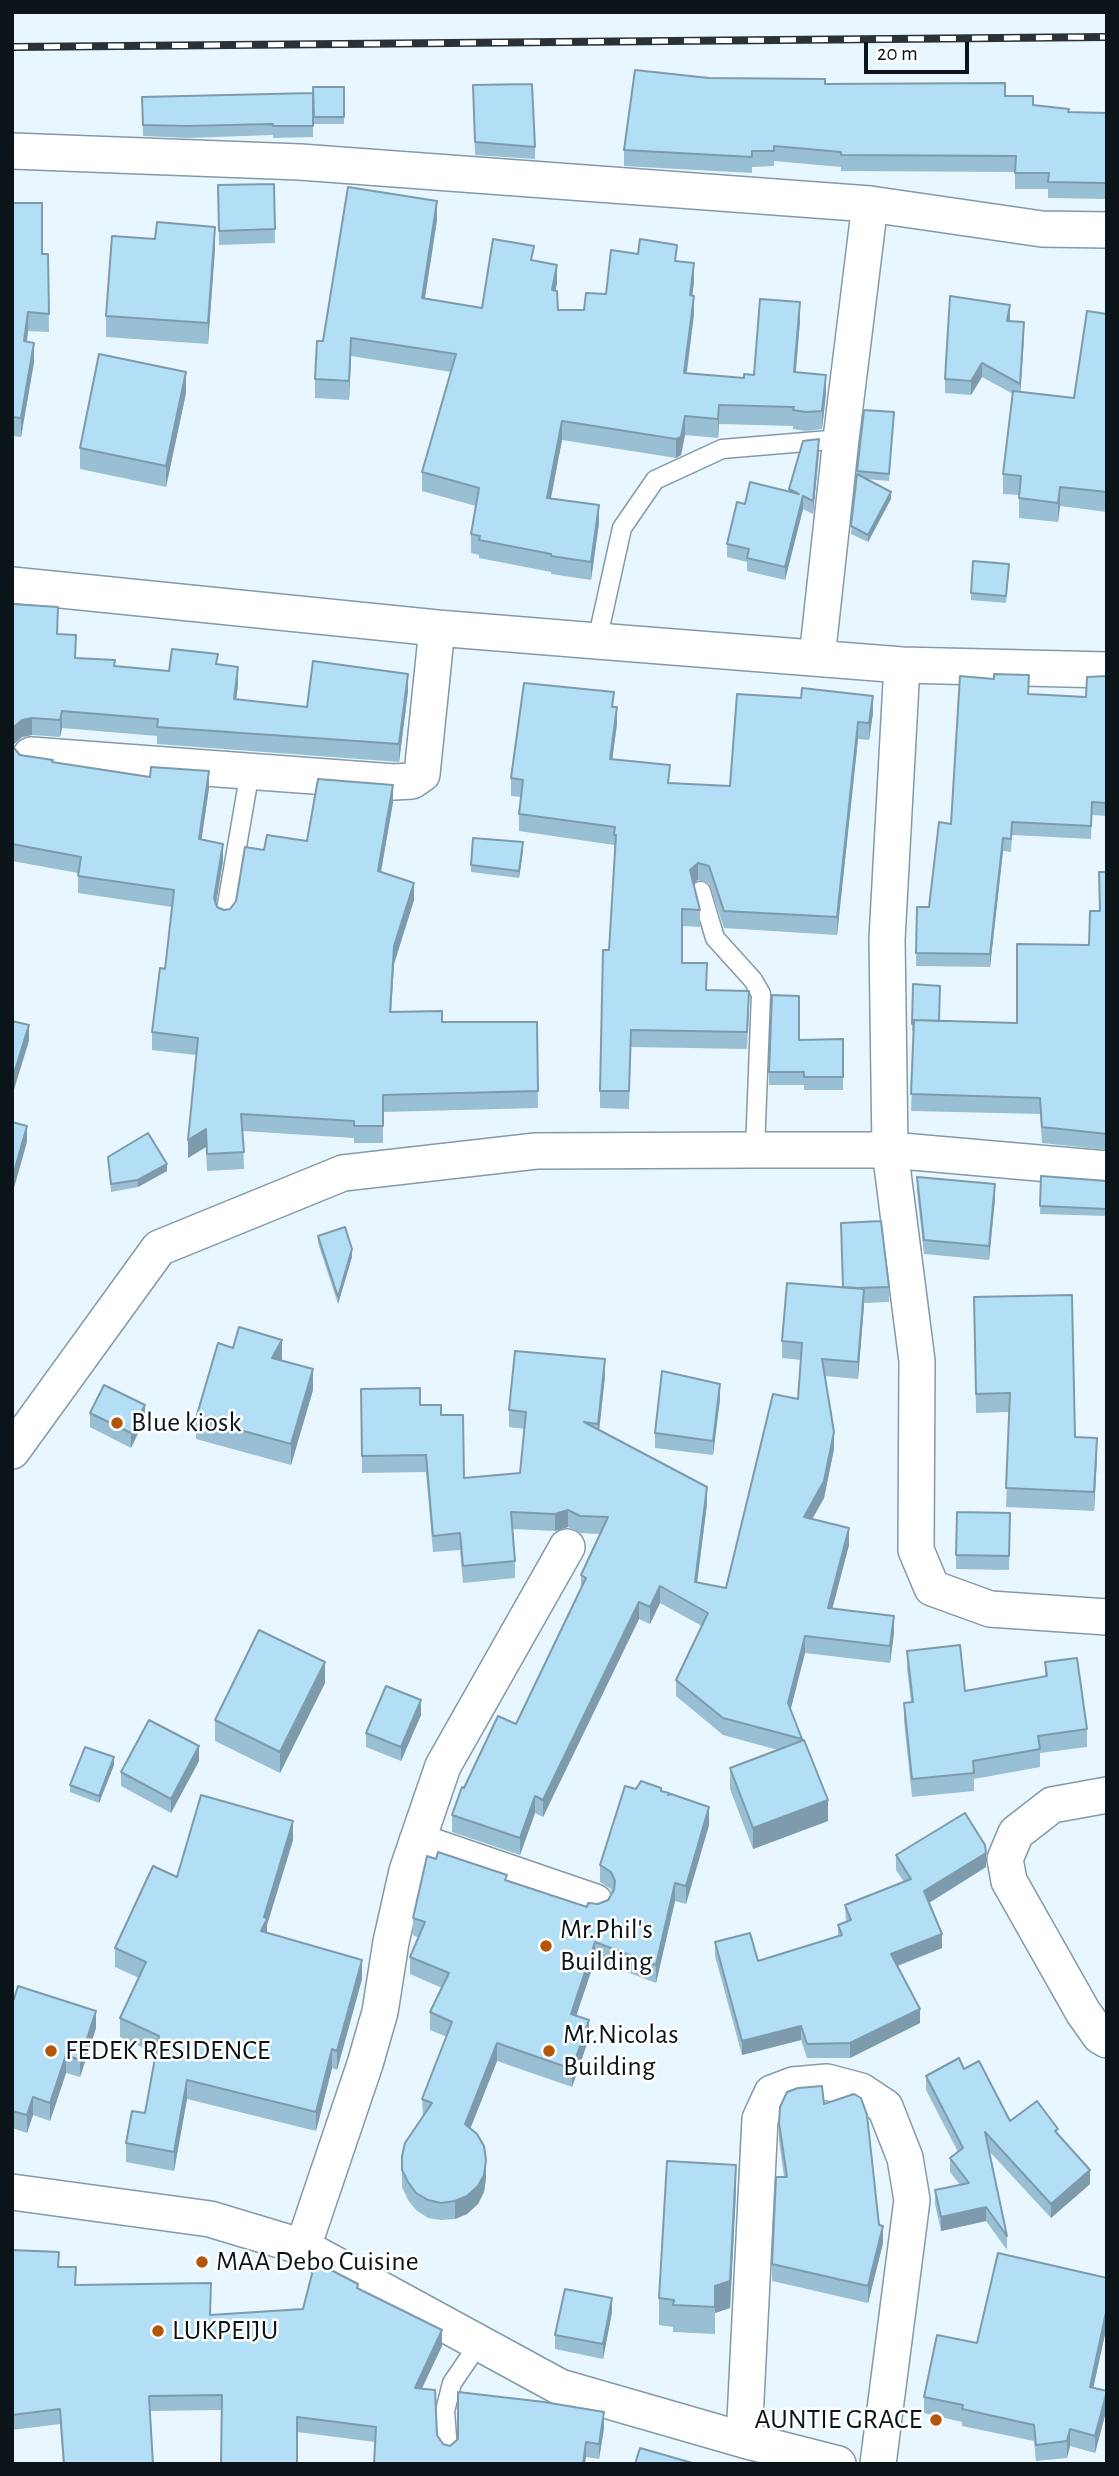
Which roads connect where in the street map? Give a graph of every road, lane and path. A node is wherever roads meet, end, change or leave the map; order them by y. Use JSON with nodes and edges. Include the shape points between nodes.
{"nodes":[{"id":1,"x":12,"y":152,"type":"edge"},
{"id":2,"x":870,"y":204,"type":"junction"},
{"id":3,"x":1107,"y":230,"type":"edge"},
{"id":4,"x":841,"y":439,"type":"junction"},
{"id":5,"x":12,"y":585,"type":"edge"},
{"id":6,"x":437,"y":628,"type":"junction"},
{"id":7,"x":597,"y":641,"type":"junction"},
{"id":8,"x":817,"y":658,"type":"junction"},
{"id":9,"x":902,"y":665,"type":"junction"},
{"id":10,"x":1107,"y":670,"type":"edge"},
{"id":11,"x":31,"y":755,"type":"edge"},
{"id":12,"x":250,"y":771,"type":"junction"},
{"id":13,"x":701,"y":891,"type":"dead end"},
{"id":14,"x":225,"y":916,"type":"edge"},
{"id":15,"x":755,"y":1150,"type":"junction"},
{"id":16,"x":890,"y":1150,"type":"junction"},
{"id":17,"x":1107,"y":1169,"type":"edge"},
{"id":18,"x":12,"y":1451,"type":"edge"},
{"id":19,"x":567,"y":1547,"type":"dead end"},
{"id":20,"x":1107,"y":1617,"type":"edge"},
{"id":21,"x":1107,"y":1795,"type":"edge"},
{"id":22,"x":417,"y":1841,"type":"junction"},
{"id":23,"x":595,"y":1902,"type":"edge"},
{"id":24,"x":1107,"y":2040,"type":"edge"},
{"id":25,"x":12,"y":2192,"type":"edge"},
{"id":26,"x":303,"y":2246,"type":"junction"},
{"id":27,"x":480,"y":2342,"type":"junction"},
{"id":28,"x":744,"y":2440,"type":"junction"},
{"id":29,"x":448,"y":2449,"type":"edge"},
{"id":30,"x":838,"y":2464,"type":"edge"},
{"id":31,"x":878,"y":2464,"type":"edge"}],
"edges":[{"from":1,"to":2,"type":"street","via":[[300,162]]},
{"from":2,"to":3,"type":"street","via":[[1042,229]]},
{"from":2,"to":4,"type":"street"},
{"from":4,"to":7,"type":"lane","via":[[722,449],[655,480],[622,528]]},
{"from":4,"to":8,"type":"street"},
{"from":5,"to":6,"type":"street"},
{"from":6,"to":7,"type":"street"},
{"from":6,"to":12,"type":"street","via":[[422,774],[412,781],[394,782]]},
{"from":7,"to":8,"type":"street"},
{"from":8,"to":9,"type":"street"},
{"from":9,"to":10,"type":"street"},
{"from":9,"to":16,"type":"street","via":[[887,939]]},
{"from":11,"to":12,"type":"street"},
{"from":12,"to":14,"type":"lane"},
{"from":13,"to":15,"type":"lane","via":[[715,938],[761,995]]},
{"from":15,"to":16,"type":"street"},
{"from":15,"to":18,"type":"street","via":[[536,1151],[343,1173],[172,1242],[159,1248]]},
{"from":16,"to":17,"type":"street"},
{"from":16,"to":20,"type":"street","via":[[917,1361],[916,1550],[932,1588],[990,1609]]},
{"from":19,"to":22,"type":"street","via":[[443,1766]]},
{"from":21,"to":24,"type":"street","via":[[1052,1805],[1016,1833],[1005,1858],[1009,1881],[1083,2012]]},
{"from":22,"to":23,"type":"street"},
{"from":22,"to":26,"type":"street","via":[[391,1942],[380,2012]]},
{"from":25,"to":26,"type":"street","via":[[210,2219]]},
{"from":26,"to":27,"type":"street"},
{"from":27,"to":28,"type":"street","via":[[560,2387]]},
{"from":27,"to":29,"type":"lane","via":[[452,2383],[445,2411]]},
{"from":28,"to":30,"type":"street"},
{"from":28,"to":31,"type":"street","via":[[760,2119],[772,2093],[793,2085],[827,2082],[861,2091],[885,2107],[905,2158],[912,2200]]}]}
